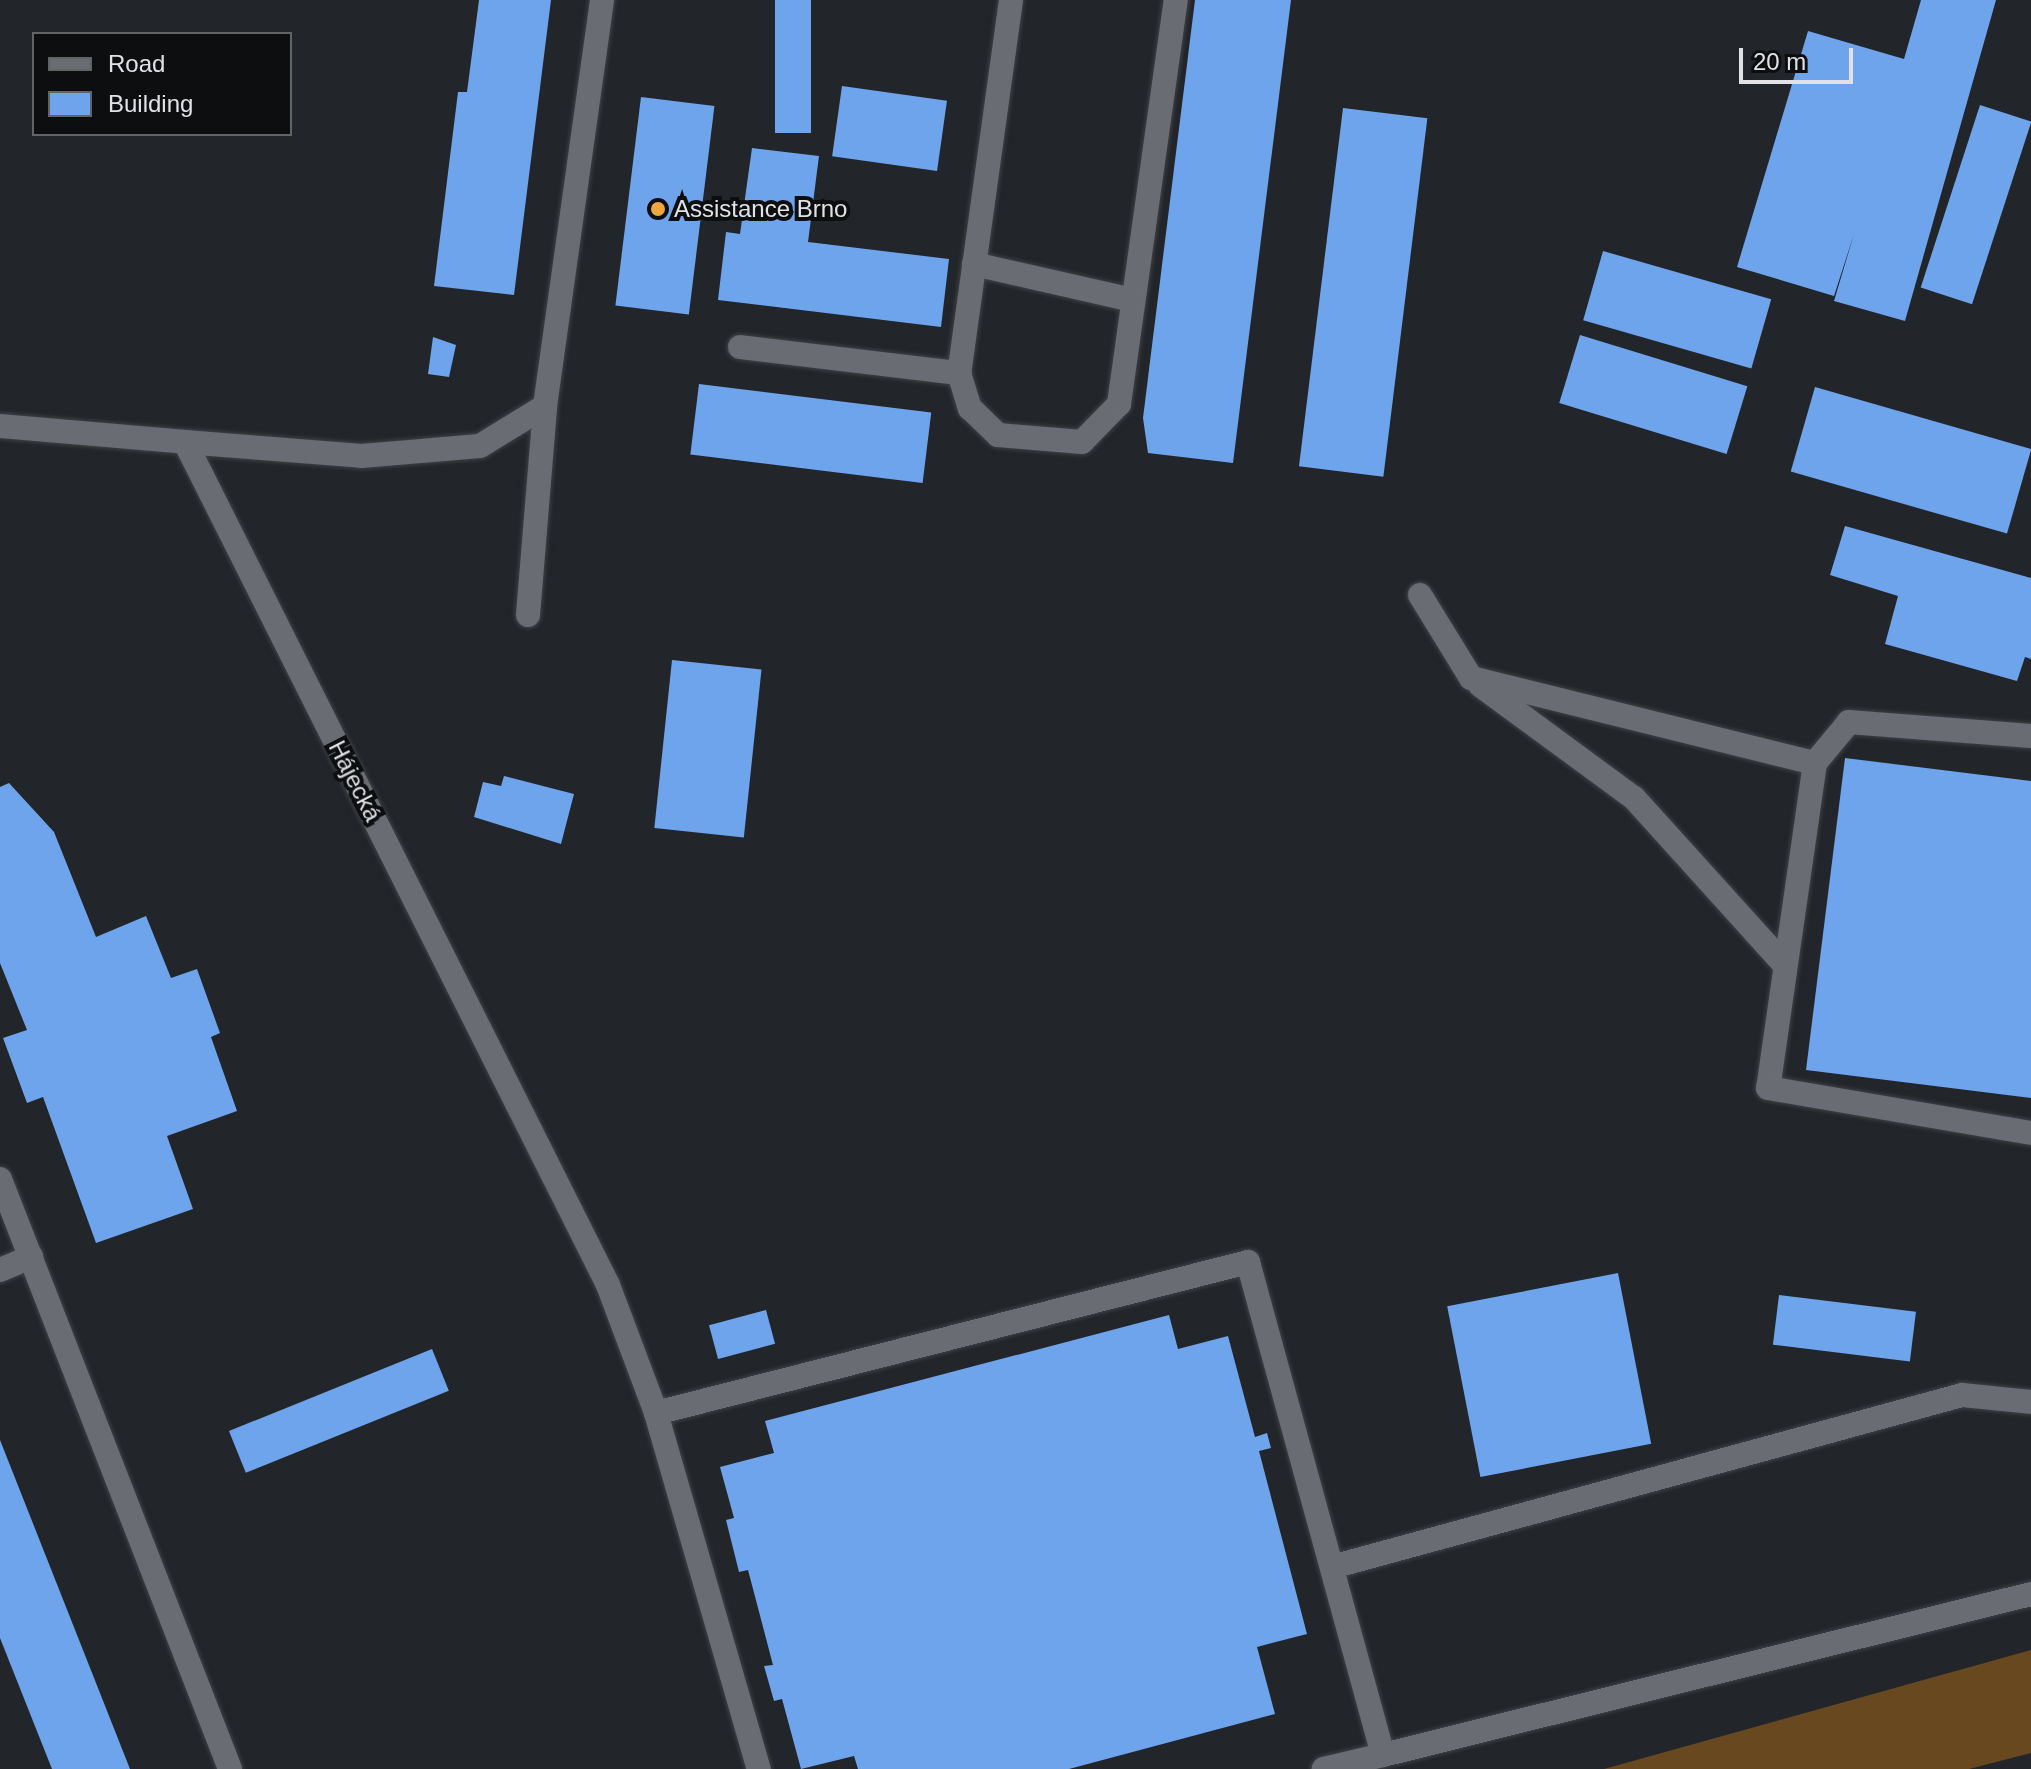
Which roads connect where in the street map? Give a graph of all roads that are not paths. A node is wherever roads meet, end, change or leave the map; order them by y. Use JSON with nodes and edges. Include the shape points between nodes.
{"nodes":[{"id":1,"x":602,"y":0,"type":"edge"},
{"id":2,"x":1011,"y":0,"type":"edge"},
{"id":3,"x":1176,"y":0,"type":"edge"},
{"id":4,"x":974,"y":264,"type":"junction"},
{"id":5,"x":1133,"y":300,"type":"junction"},
{"id":6,"x":740,"y":347,"type":"dead end"},
{"id":7,"x":959,"y":373,"type":"junction"},
{"id":8,"x":545,"y":406,"type":"junction"},
{"id":9,"x":0,"y":426,"type":"edge"},
{"id":10,"x":185,"y":442,"type":"junction"},
{"id":11,"x":1420,"y":595,"type":"dead end"},
{"id":12,"x":528,"y":615,"type":"dead end"},
{"id":13,"x":1471,"y":678,"type":"junction"},
{"id":14,"x":2031,"y":736,"type":"edge"},
{"id":15,"x":1815,"y":763,"type":"junction"},
{"id":16,"x":1785,"y":965,"type":"junction"},
{"id":17,"x":2031,"y":1133,"type":"edge"},
{"id":18,"x":0,"y":1179,"type":"edge"},
{"id":19,"x":31,"y":1257,"type":"junction"},
{"id":20,"x":0,"y":1270,"type":"edge"},
{"id":21,"x":2031,"y":1402,"type":"edge"},
{"id":22,"x":656,"y":1413,"type":"junction"},
{"id":23,"x":1332,"y":1567,"type":"junction"},
{"id":24,"x":2031,"y":1594,"type":"edge"},
{"id":25,"x":1383,"y":1755,"type":"junction"},
{"id":26,"x":230,"y":1769,"type":"edge"},
{"id":27,"x":759,"y":1769,"type":"edge"},
{"id":28,"x":1324,"y":1769,"type":"edge"}],
"edges":[{"from":1,"to":8,"type":"street"},
{"from":2,"to":4,"type":"street"},
{"from":3,"to":5,"type":"street"},
{"from":4,"to":5,"type":"street"},
{"from":4,"to":7,"type":"street"},
{"from":5,"to":7,"type":"street","via":[[1119,404],[1082,442],[998,435],[970,408]]},
{"from":6,"to":7,"type":"street"},
{"from":8,"to":10,"type":"street","via":[[480,446],[361,456]]},
{"from":8,"to":12,"type":"street"},
{"from":9,"to":10,"type":"street"},
{"from":10,"to":22,"type":"street","name":"Hájecká","via":[[608,1285]]},
{"from":11,"to":13,"type":"street"},
{"from":13,"to":15,"type":"street"},
{"from":13,"to":16,"type":"street","via":[[1634,798]]},
{"from":14,"to":15,"type":"street","via":[[1849,722]]},
{"from":15,"to":16,"type":"street"},
{"from":16,"to":17,"type":"street","via":[[1768,1088]]},
{"from":18,"to":19,"type":"street"},
{"from":19,"to":20,"type":"street"},
{"from":19,"to":26,"type":"street"},
{"from":21,"to":23,"type":"street","via":[[1962,1395]]},
{"from":22,"to":23,"type":"street","via":[[1248,1262]]},
{"from":22,"to":27,"type":"street","name":"Hájecká"},
{"from":23,"to":25,"type":"street"},
{"from":24,"to":25,"type":"street"},
{"from":25,"to":28,"type":"street"}]}
